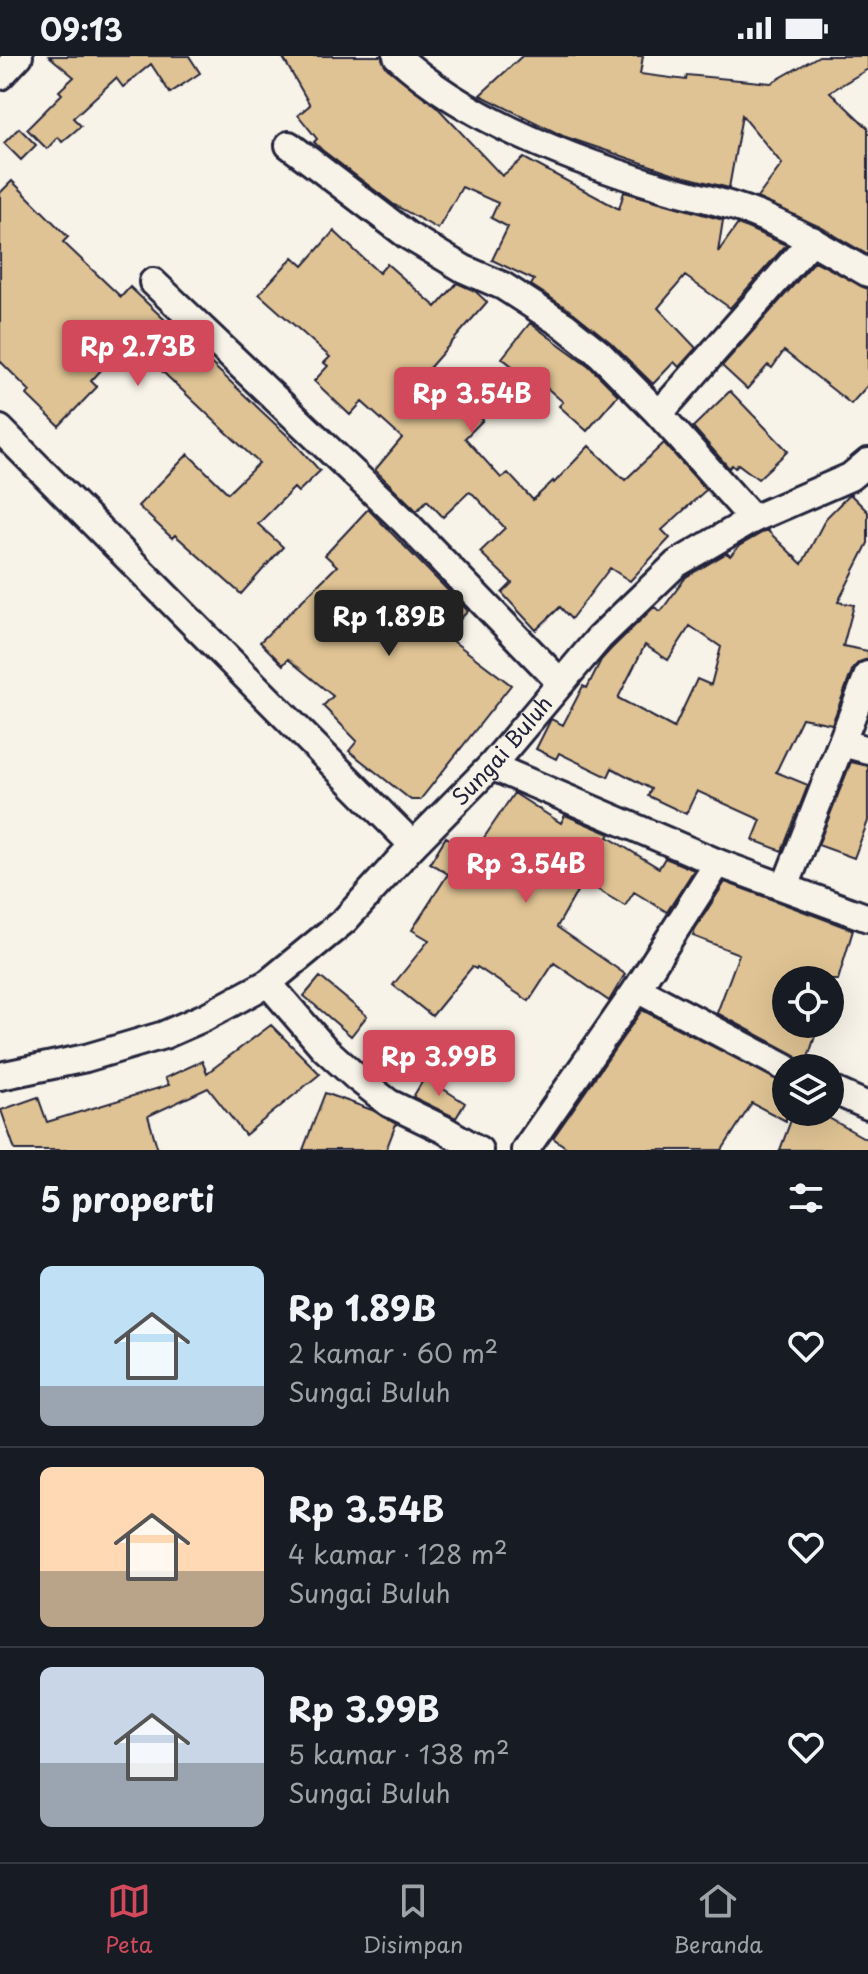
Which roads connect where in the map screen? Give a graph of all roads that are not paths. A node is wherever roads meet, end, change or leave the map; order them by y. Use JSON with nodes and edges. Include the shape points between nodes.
{"nodes":[{"id":1,"x":19,"y":56,"type":"edge"},
{"id":2,"x":397,"y":56,"type":"edge"},
{"id":3,"x":0,"y":76,"type":"edge"},
{"id":4,"x":289,"y":145,"type":"dead end"},
{"id":5,"x":812,"y":240,"type":"junction"},
{"id":6,"x":868,"y":273,"type":"edge"},
{"id":7,"x":153,"y":282,"type":"dead end"},
{"id":8,"x":659,"y":414,"type":"junction"},
{"id":9,"x":0,"y":429,"type":"edge"},
{"id":10,"x":862,"y":478,"type":"edge"},
{"id":11,"x":753,"y":519,"type":"junction"},
{"id":12,"x":868,"y":675,"type":"edge"},
{"id":13,"x":560,"y":682,"type":"junction"},
{"id":14,"x":842,"y":743,"type":"junction"},
{"id":15,"x":868,"y":750,"type":"edge"},
{"id":16,"x":491,"y":766,"type":"junction"},
{"id":17,"x":413,"y":845,"type":"junction"},
{"id":18,"x":718,"y":863,"type":"junction"},
{"id":19,"x":785,"y":887,"type":"junction"},
{"id":20,"x":868,"y":918,"type":"edge"},
{"id":21,"x":268,"y":983,"type":"junction"},
{"id":22,"x":637,"y":989,"type":"junction"},
{"id":23,"x":772,"y":1061,"type":"edge"},
{"id":24,"x":0,"y":1076,"type":"edge"},
{"id":25,"x":844,"y":1095,"type":"edge"},
{"id":26,"x":868,"y":1106,"type":"edge"},
{"id":27,"x":479,"y":1150,"type":"edge"},
{"id":28,"x":525,"y":1150,"type":"edge"}],
"edges":[{"from":1,"to":3,"type":"street"},
{"from":2,"to":5,"type":"street","via":[[417,75],[489,120],[615,173],[753,212]]},
{"from":4,"to":8,"type":"street","via":[[407,235],[540,307],[600,354]]},
{"from":5,"to":6,"type":"street"},
{"from":5,"to":8,"type":"street"},
{"from":7,"to":13,"type":"street","via":[[403,520]]},
{"from":8,"to":11,"type":"street"},
{"from":9,"to":17,"type":"street"},
{"from":10,"to":11,"type":"street","name":"Sungai Buluh"},
{"from":11,"to":13,"type":"street","name":"Sungai Buluh","via":[[676,564]]},
{"from":12,"to":14,"type":"street"},
{"from":13,"to":16,"type":"street","name":"Sungai Buluh"},
{"from":14,"to":15,"type":"street"},
{"from":14,"to":19,"type":"street"},
{"from":16,"to":17,"type":"street","name":"Sungai Buluh"},
{"from":16,"to":18,"type":"street"},
{"from":17,"to":21,"type":"street","name":"Sungai Buluh","via":[[345,920]]},
{"from":18,"to":19,"type":"street"},
{"from":18,"to":22,"type":"street"},
{"from":19,"to":20,"type":"street"},
{"from":21,"to":24,"type":"street","name":"Sungai Buluh","via":[[164,1035]]},
{"from":21,"to":27,"type":"street","via":[[356,1077],[389,1103]]},
{"from":22,"to":23,"type":"street"},
{"from":22,"to":28,"type":"street"},
{"from":25,"to":26,"type":"street"}]}
